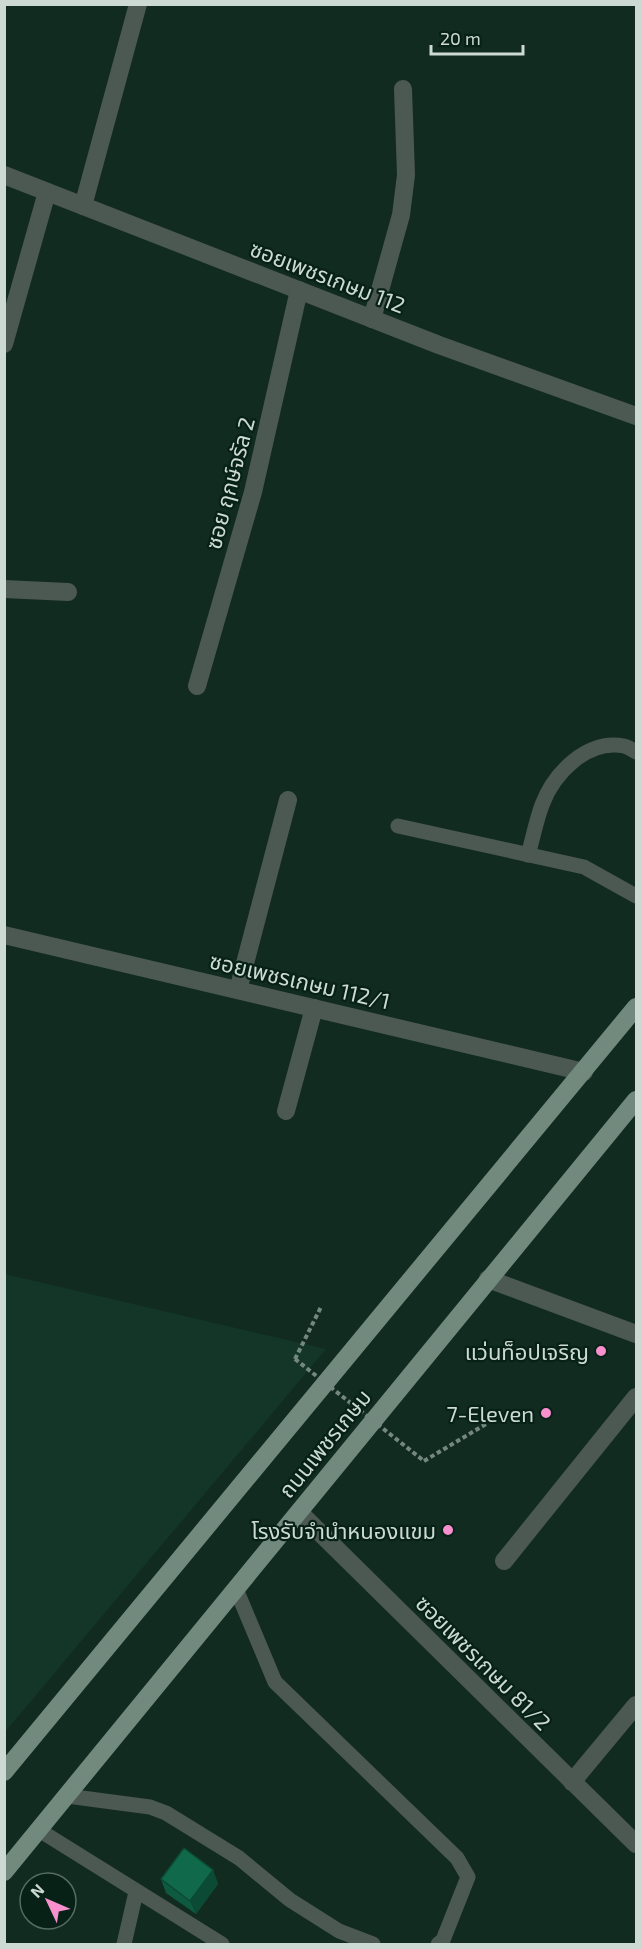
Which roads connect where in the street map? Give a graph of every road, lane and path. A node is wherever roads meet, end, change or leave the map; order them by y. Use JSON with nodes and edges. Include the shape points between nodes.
{"nodes":[{"id":1,"x":138,"y":4,"type":"edge"},
{"id":2,"x":403,"y":88,"type":"dead end"},
{"id":3,"x":4,"y":175,"type":"edge"},
{"id":4,"x":47,"y":192,"type":"junction"},
{"id":5,"x":83,"y":206,"type":"junction"},
{"id":6,"x":299,"y":290,"type":"junction"},
{"id":7,"x":372,"y":319,"type":"junction"},
{"id":8,"x":4,"y":344,"type":"edge"},
{"id":9,"x":636,"y":416,"type":"edge"},
{"id":10,"x":4,"y":589,"type":"edge"},
{"id":11,"x":68,"y":592,"type":"dead end"},
{"id":12,"x":197,"y":686,"type":"dead end"},
{"id":13,"x":636,"y":752,"type":"edge"},
{"id":14,"x":288,"y":800,"type":"dead end"},
{"id":15,"x":398,"y":826,"type":"dead end"},
{"id":16,"x":528,"y":855,"type":"junction"},
{"id":17,"x":636,"y":896,"type":"edge"},
{"id":18,"x":4,"y":935,"type":"edge"},
{"id":19,"x":238,"y":990,"type":"junction"},
{"id":20,"x":636,"y":1007,"type":"edge"},
{"id":21,"x":314,"y":1008,"type":"junction"},
{"id":22,"x":584,"y":1072,"type":"junction"},
{"id":23,"x":636,"y":1100,"type":"edge"},
{"id":24,"x":286,"y":1111,"type":"dead end"},
{"id":25,"x":488,"y":1279,"type":"junction"},
{"id":26,"x":321,"y":1307,"type":"dead end"},
{"id":27,"x":636,"y":1335,"type":"edge"},
{"id":28,"x":636,"y":1397,"type":"edge"},
{"id":29,"x":486,"y":1424,"type":"dead end"},
{"id":30,"x":299,"y":1512,"type":"junction"},
{"id":31,"x":504,"y":1561,"type":"dead end"},
{"id":32,"x":236,"y":1589,"type":"junction"},
{"id":33,"x":636,"y":1705,"type":"edge"},
{"id":34,"x":4,"y":1772,"type":"edge"},
{"id":35,"x":572,"y":1782,"type":"junction"},
{"id":36,"x":67,"y":1796,"type":"junction"},
{"id":37,"x":39,"y":1830,"type":"junction"},
{"id":38,"x":636,"y":1844,"type":"edge"},
{"id":39,"x":4,"y":1872,"type":"edge"},
{"id":40,"x":136,"y":1892,"type":"junction"},
{"id":41,"x":124,"y":1944,"type":"edge"},
{"id":42,"x":222,"y":1944,"type":"edge"},
{"id":43,"x":373,"y":1944,"type":"edge"},
{"id":44,"x":438,"y":1944,"type":"edge"}],
"edges":[{"from":1,"to":5,"type":"street"},
{"from":2,"to":7,"type":"street","via":[[406,175],[401,215]]},
{"from":3,"to":4,"type":"street","name":"ซอยเพชรเกษม 112"},
{"from":4,"to":5,"type":"street","name":"ซอยเพชรเกษม 112"},
{"from":4,"to":8,"type":"street"},
{"from":5,"to":6,"type":"street","name":"ซอยเพชรเกษม 112"},
{"from":6,"to":7,"type":"street","name":"ซอยเพชรเกษม 112"},
{"from":6,"to":12,"type":"street","name":"ซอย ฤกษ์จรัล 2","via":[[253,492]]},
{"from":7,"to":9,"type":"street","name":"ซอยเพชรเกษม 112"},
{"from":10,"to":11,"type":"street"},
{"from":13,"to":16,"type":"lane","via":[[624,746],[597,747],[558,774],[543,804]]},
{"from":14,"to":19,"type":"street"},
{"from":15,"to":16,"type":"lane"},
{"from":16,"to":17,"type":"lane","via":[[584,867]]},
{"from":18,"to":19,"type":"street","name":"ซอยเพชรเกษม 112/1"},
{"from":19,"to":21,"type":"street","name":"ซอยเพชรเกษม 112/1"},
{"from":20,"to":22,"type":"main road","name":"ถนนเพชรเกษม"},
{"from":21,"to":22,"type":"street","name":"ซอยเพชรเกษม 112/1"},
{"from":21,"to":24,"type":"street"},
{"from":22,"to":34,"type":"main road","name":"ถนนเพชรเกษม"},
{"from":23,"to":25,"type":"main road","name":"ถนนเพชรเกษม"},
{"from":25,"to":27,"type":"street"},
{"from":25,"to":30,"type":"main road","name":"ถนนเพชรเกษม"},
{"from":26,"to":29,"type":"path","bridge":true,"via":[[295,1359],[424,1461]]},
{"from":28,"to":31,"type":"street"},
{"from":30,"to":32,"type":"main road","name":"ถนนเพชรเกษม"},
{"from":30,"to":35,"type":"street","name":"ซอยเพชรเกษม 81/2"},
{"from":32,"to":36,"type":"main road","name":"ถนนเพชรเกษม"},
{"from":32,"to":44,"type":"lane","via":[[275,1682],[457,1858],[468,1877]]},
{"from":33,"to":35,"type":"street"},
{"from":35,"to":38,"type":"street","name":"ซอยเพชรเกษม 81/2"},
{"from":36,"to":37,"type":"main road","name":"ถนนเพชรเกษม"},
{"from":36,"to":43,"type":"lane","via":[[150,1807],[166,1813],[239,1858],[290,1900],[339,1931]]},
{"from":37,"to":39,"type":"main road","name":"ถนนเพชรเกษม"},
{"from":37,"to":40,"type":"lane"},
{"from":40,"to":41,"type":"lane"},
{"from":40,"to":42,"type":"lane"}]}
